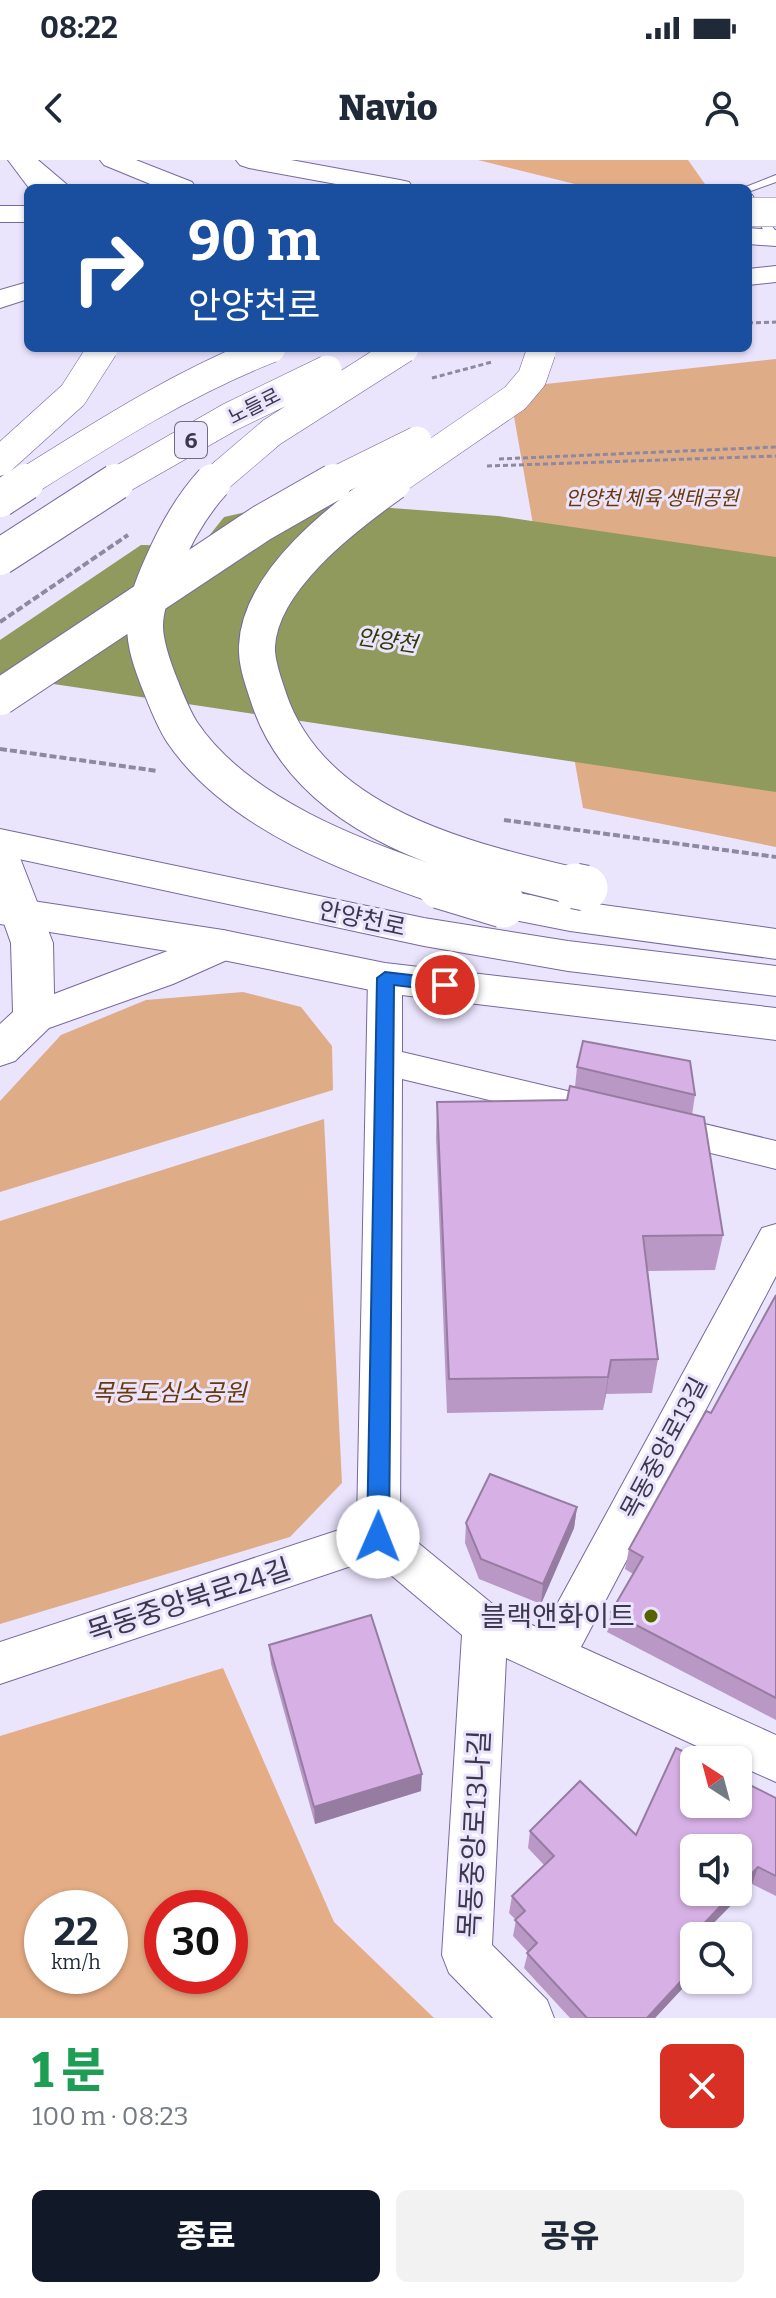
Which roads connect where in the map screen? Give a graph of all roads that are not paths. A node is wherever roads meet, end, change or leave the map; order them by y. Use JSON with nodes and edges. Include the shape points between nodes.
{"nodes":[{"id":1,"x":22,"y":160,"type":"edge"},
{"id":2,"x":113,"y":160,"type":"edge"},
{"id":3,"x":233,"y":160,"type":"edge"},
{"id":4,"x":249,"y":160,"type":"edge"},
{"id":5,"x":776,"y":178,"type":"edge"},
{"id":6,"x":39,"y":184,"type":"edge"},
{"id":7,"x":53,"y":184,"type":"edge"},
{"id":8,"x":173,"y":184,"type":"edge"},
{"id":9,"x":311,"y":184,"type":"edge"},
{"id":10,"x":378,"y":184,"type":"edge"},
{"id":11,"x":752,"y":187,"type":"edge"},
{"id":12,"x":752,"y":206,"type":"edge"},
{"id":13,"x":0,"y":214,"type":"edge"},
{"id":14,"x":24,"y":214,"type":"edge"},
{"id":15,"x":764,"y":233,"type":"edge"},
{"id":16,"x":776,"y":274,"type":"edge"},
{"id":17,"x":752,"y":277,"type":"edge"},
{"id":18,"x":24,"y":291,"type":"edge"},
{"id":19,"x":0,"y":299,"type":"edge"},
{"id":20,"x":752,"y":300,"type":"edge"},
{"id":21,"x":776,"y":300,"type":"edge"},
{"id":22,"x":100,"y":352,"type":"edge"},
{"id":23,"x":261,"y":352,"type":"edge"},
{"id":24,"x":383,"y":352,"type":"edge"},
{"id":25,"x":398,"y":352,"type":"edge"},
{"id":26,"x":539,"y":352,"type":"edge"},
{"id":27,"x":540,"y":352,"type":"edge"},
{"id":28,"x":0,"y":461,"type":"edge"},
{"id":29,"x":0,"y":499,"type":"edge"},
{"id":30,"x":0,"y":557,"type":"edge"},
{"id":31,"x":0,"y":697,"type":"edge"},
{"id":32,"x":0,"y":842,"type":"edge"},
{"id":33,"x":0,"y":858,"type":"edge"},
{"id":34,"x":11,"y":912,"type":"edge"},
{"id":35,"x":776,"y":916,"type":"edge"},
{"id":36,"x":424,"y":932,"type":"junction"},
{"id":37,"x":167,"y":936,"type":"junction"},
{"id":38,"x":776,"y":944,"type":"edge"},
{"id":39,"x":223,"y":945,"type":"junction"},
{"id":40,"x":385,"y":978,"type":"junction"},
{"id":41,"x":776,"y":981,"type":"edge"},
{"id":42,"x":34,"y":1017,"type":"junction"},
{"id":43,"x":776,"y":1024,"type":"edge"},
{"id":44,"x":0,"y":1050,"type":"edge"},
{"id":45,"x":384,"y":1061,"type":"junction"},
{"id":46,"x":776,"y":1155,"type":"edge"},
{"id":47,"x":776,"y":1239,"type":"edge"},
{"id":48,"x":378,"y":1537,"type":"junction"},
{"id":49,"x":485,"y":1626,"type":"junction"},
{"id":50,"x":552,"y":1657,"type":"junction"},
{"id":51,"x":0,"y":1663,"type":"edge"},
{"id":52,"x":776,"y":1759,"type":"edge"},
{"id":53,"x":529,"y":2018,"type":"edge"}],
"edges":[{"from":1,"to":6,"type":"main road"},
{"from":1,"to":7,"type":"main road"},
{"from":2,"to":8,"type":"main road"},
{"from":3,"to":9,"type":"main road"},
{"from":4,"to":10,"type":"main road"},
{"from":5,"to":11,"type":"lane"},
{"from":12,"to":15,"type":"lane"},
{"from":13,"to":14,"type":"main road"},
{"from":16,"to":17,"type":"main road"},
{"from":18,"to":19,"type":"main road"},
{"from":20,"to":21,"type":"main road"},
{"from":22,"to":28,"type":"main road","bridge":true,"via":[[73,395]]},
{"from":23,"to":29,"type":"main road","name":"노들로","number":"6","bridge":true,"via":[[142,409]]},
{"from":24,"to":30,"type":"main road","name":"노들로","number":"6","bridge":true,"via":[[323,372],[230,417]]},
{"from":25,"to":38,"type":"main road","bridge":true,"via":[[256,445],[209,487],[174,534],[144,611],[148,654],[184,735],[205,760],[288,821],[406,877],[503,905]]},
{"from":26,"to":31,"type":"main road","bridge":true,"via":[[469,412],[262,523]]},
{"from":27,"to":35,"type":"main road","bridge":true,"via":[[532,378],[515,398],[320,539],[280,585],[257,644],[267,705],[285,741],[348,802],[462,856],[585,888]]},
{"from":32,"to":36,"type":"main road","name":"안양천로"},
{"from":33,"to":34,"type":"main road"},
{"from":34,"to":37,"type":"main road"},
{"from":34,"to":42,"type":"main road","via":[[34,962]]},
{"from":36,"to":37,"type":"main road","via":[[367,938],[187,913],[175,916]]},
{"from":36,"to":41,"type":"main road","name":"안양천로"},
{"from":37,"to":39,"type":"main road"},
{"from":39,"to":40,"type":"main road"},
{"from":39,"to":42,"type":"main road"},
{"from":40,"to":43,"type":"main road"},
{"from":40,"to":45,"type":"street"},
{"from":42,"to":44,"type":"main road"},
{"from":45,"to":46,"type":"street"},
{"from":45,"to":48,"type":"street"},
{"from":47,"to":50,"type":"street","name":"목동중앙로13길"},
{"from":48,"to":49,"type":"street"},
{"from":48,"to":51,"type":"street","name":"목동중앙북로24길"},
{"from":49,"to":50,"type":"street"},
{"from":49,"to":53,"type":"street","name":"목동중앙로13나길","via":[[467,1955]]},
{"from":50,"to":52,"type":"street"}]}
